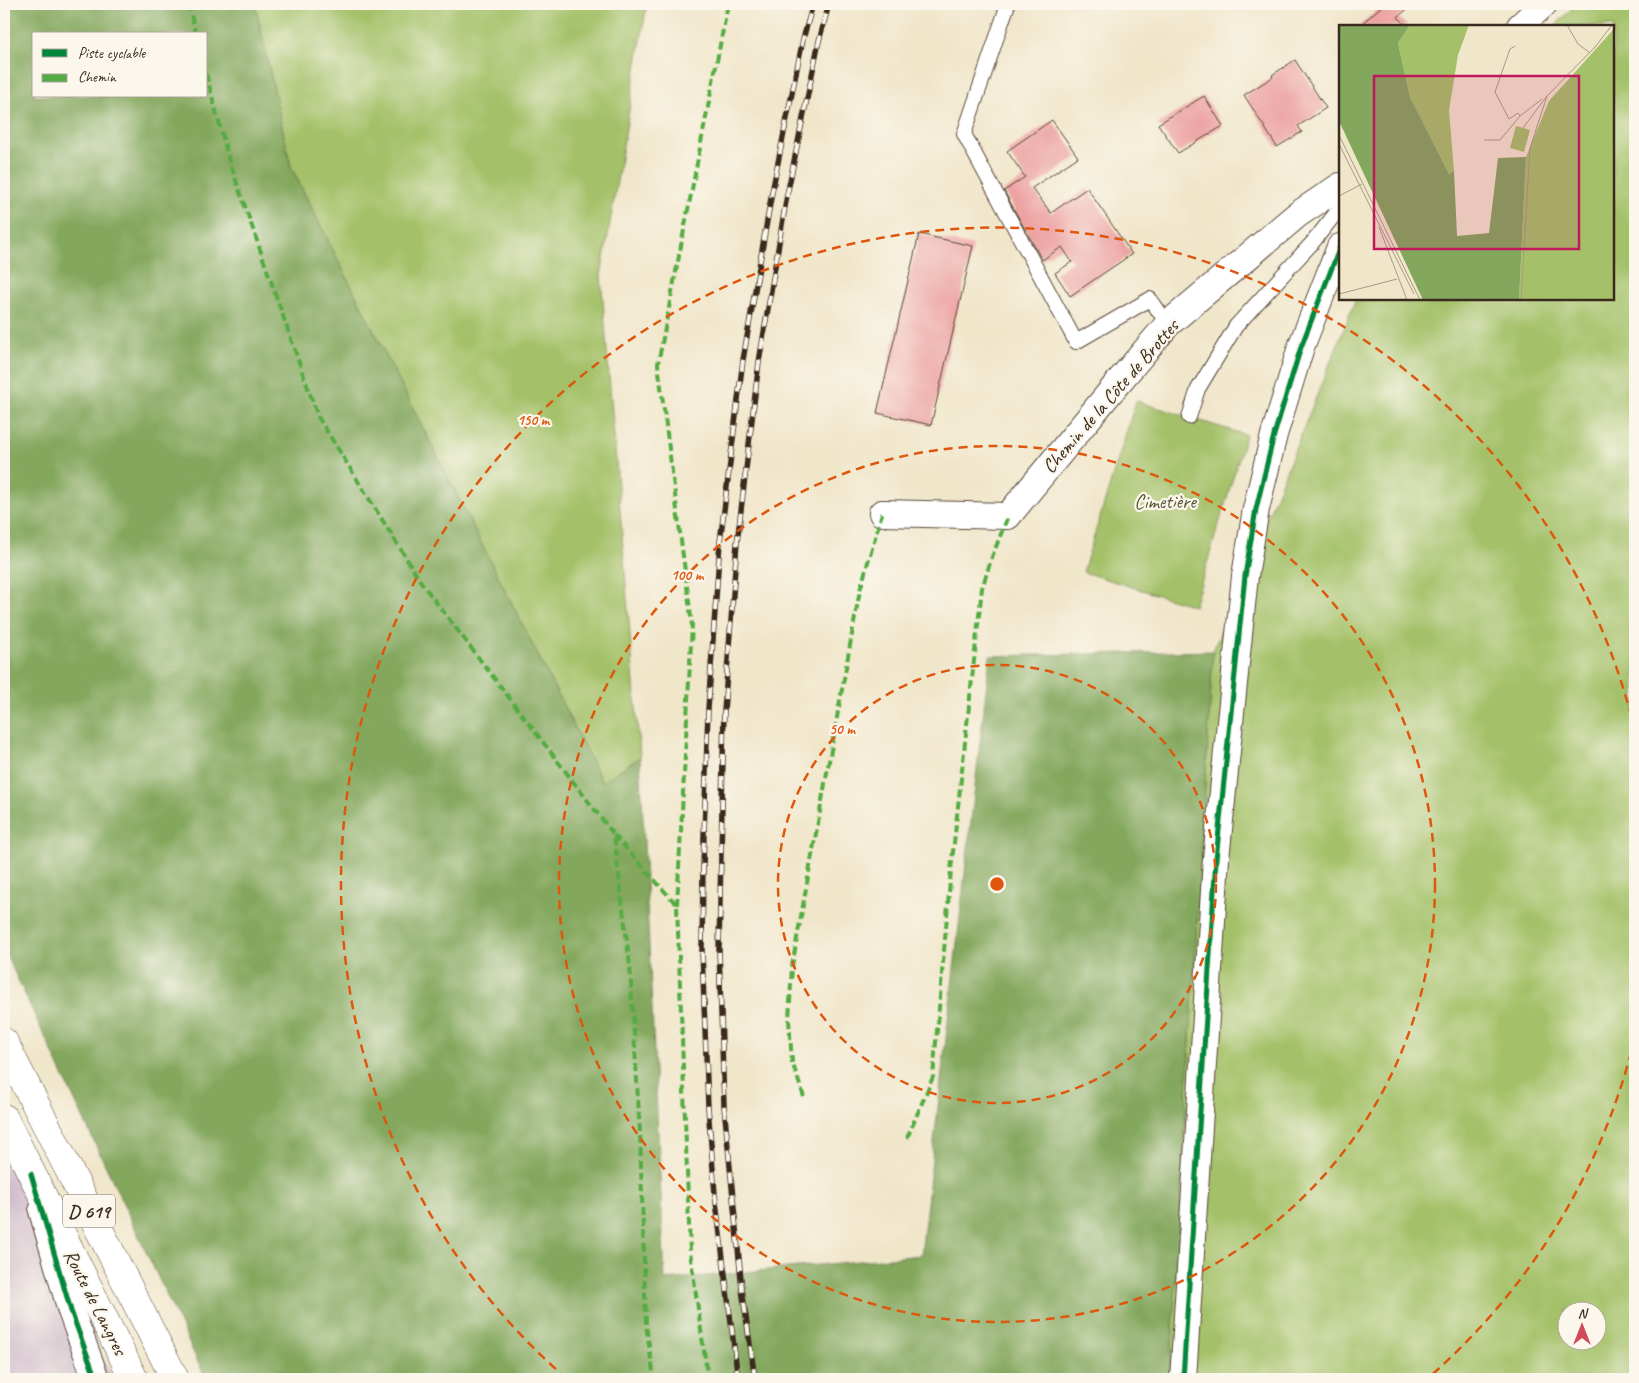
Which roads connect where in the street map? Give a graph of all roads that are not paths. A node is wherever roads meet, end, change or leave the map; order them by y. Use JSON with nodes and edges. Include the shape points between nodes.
{"nodes":[{"id":1,"x":1008,"y":4,"type":"edge"},
{"id":2,"x":1544,"y":4,"type":"edge"},
{"id":3,"x":1521,"y":25,"type":"edge"},
{"id":4,"x":1339,"y":187,"type":"edge"},
{"id":5,"x":1339,"y":209,"type":"edge"},
{"id":6,"x":1339,"y":251,"type":"edge"},
{"id":7,"x":1168,"y":324,"type":"junction"},
{"id":8,"x":1189,"y":416,"type":"dead end"},
{"id":9,"x":882,"y":513,"type":"dead end"},
{"id":10,"x":4,"y":1042,"type":"edge"},
{"id":11,"x":4,"y":1118,"type":"edge"},
{"id":12,"x":31,"y":1174,"type":"junction"},
{"id":13,"x":96,"y":1379,"type":"edge"},
{"id":14,"x":134,"y":1379,"type":"edge"},
{"id":15,"x":175,"y":1379,"type":"edge"},
{"id":16,"x":1184,"y":1379,"type":"edge"}],
"edges":[{"from":1,"to":7,"type":"lane","via":[[964,134],[1076,342],[1150,299]]},
{"from":2,"to":3,"type":"street"},
{"from":4,"to":7,"type":"street","name":"Chemin de la Côte de Brottes","via":[[1297,215]]},
{"from":5,"to":8,"type":"lane","via":[[1236,326],[1198,389]]},
{"from":6,"to":16,"type":"street","via":[[1301,347],[1274,434],[1256,509],[1245,576],[1216,859]]},
{"from":7,"to":9,"type":"street","name":"Chemin de la Côte de Brottes","via":[[1008,516]]},
{"from":10,"to":15,"type":"main road","number":"D 619"},
{"from":11,"to":12,"type":"main road","name":"Route de Langres","number":"D 619"},
{"from":12,"to":13,"type":"street","via":[[71,1312]]},
{"from":12,"to":14,"type":"main road","name":"Route de Langres","number":"D 619"}]}
